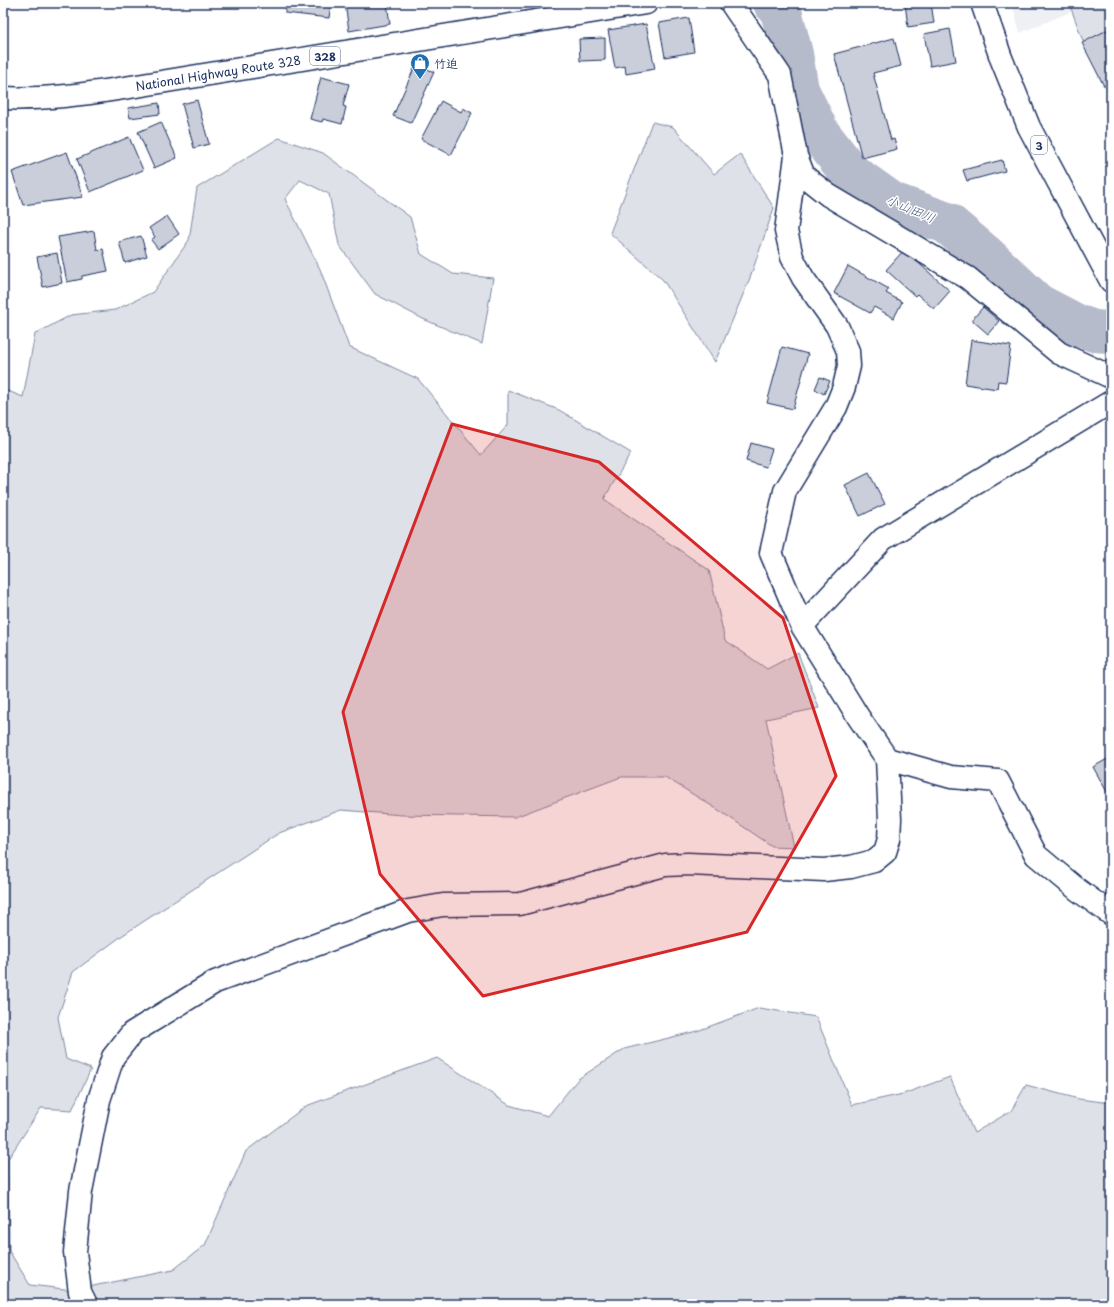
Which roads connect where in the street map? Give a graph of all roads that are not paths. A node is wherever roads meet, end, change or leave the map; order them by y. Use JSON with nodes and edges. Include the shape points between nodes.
{"nodes":[{"id":1,"x":646,"y":3,"type":"edge"},
{"id":2,"x":731,"y":3,"type":"edge"},
{"id":3,"x":982,"y":3,"type":"edge"},
{"id":4,"x":3,"y":98,"type":"edge"},
{"id":5,"x":796,"y":156,"type":"junction"},
{"id":6,"x":1111,"y":281,"type":"edge"},
{"id":7,"x":1111,"y":377,"type":"edge"},
{"id":8,"x":1111,"y":402,"type":"edge"},
{"id":9,"x":802,"y":626,"type":"junction"},
{"id":10,"x":887,"y":759,"type":"junction"},
{"id":11,"x":1111,"y":914,"type":"edge"},
{"id":12,"x":86,"y":1304,"type":"edge"}],
"edges":[{"from":1,"to":4,"type":"main road","name":"National Highway Route 328","number":"328","via":[[110,91],[25,99]]},
{"from":2,"to":5,"type":"main road","via":[[780,75]]},
{"from":3,"to":6,"type":"main road","number":"3","via":[[1029,127]]},
{"from":5,"to":7,"type":"main road","via":[[804,176],[828,195],[968,278],[1058,353]]},
{"from":5,"to":9,"type":"main road","via":[[786,231],[792,257],[803,278],[837,326],[848,350],[849,366],[836,406],[785,491],[772,553]]},
{"from":8,"to":9,"type":"main road","via":[[884,539]]},
{"from":9,"to":10,"type":"main road"},
{"from":10,"to":11,"type":"main road","via":[[951,777],[998,781],[1036,855]]},
{"from":10,"to":12,"type":"main road","via":[[889,839],[885,852],[874,861],[824,870],[665,865],[520,904],[443,905],[408,911],[215,982],[132,1033],[112,1057],[99,1100],[80,1191],[75,1252],[80,1292]]}]}
